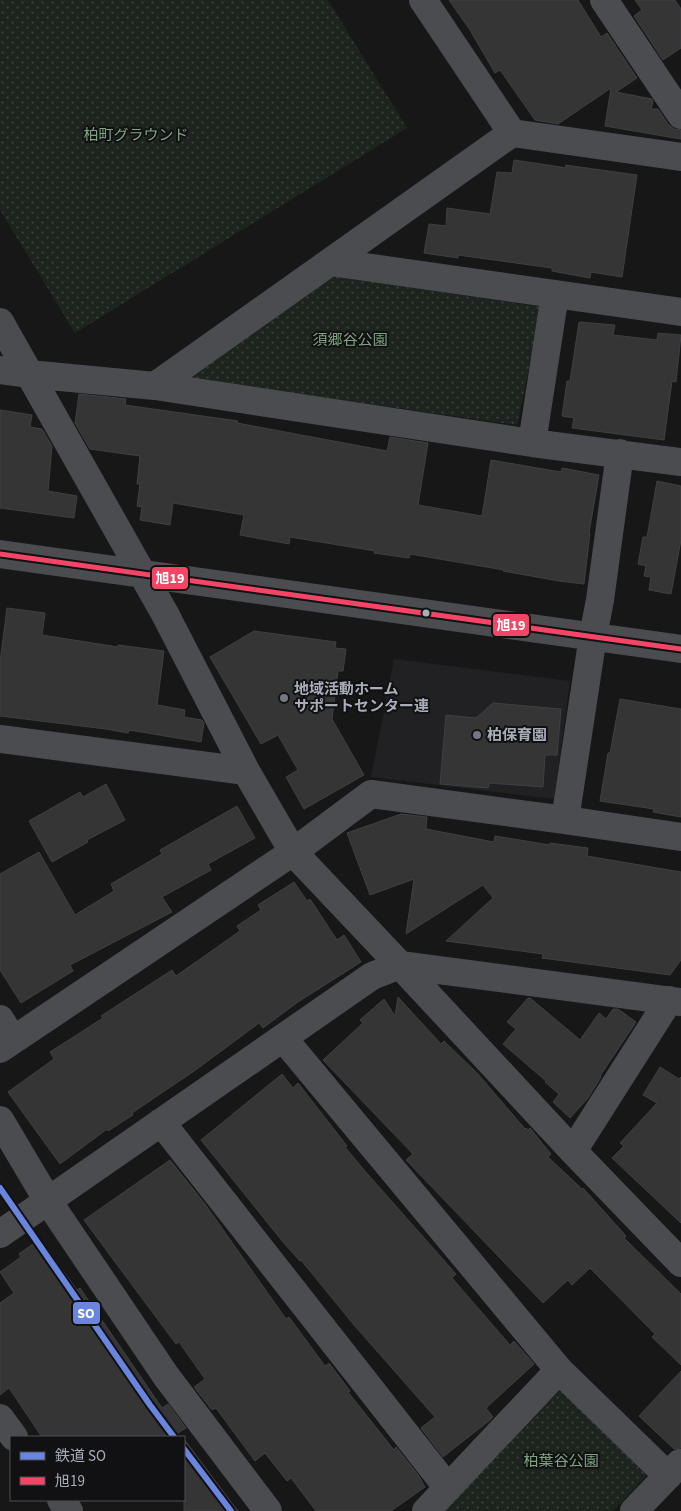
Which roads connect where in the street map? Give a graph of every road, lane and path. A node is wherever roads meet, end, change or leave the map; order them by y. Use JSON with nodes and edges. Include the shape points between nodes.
{"nodes":[{"id":1,"x":423,"y":0,"type":"edge"},
{"id":2,"x":604,"y":0,"type":"edge"},
{"id":3,"x":681,"y":115,"type":"edge"},
{"id":4,"x":512,"y":133,"type":"junction"},
{"id":5,"x":681,"y":157,"type":"edge"},
{"id":6,"x":330,"y":262,"type":"junction"},
{"id":7,"x":555,"y":294,"type":"junction"},
{"id":8,"x":681,"y":312,"type":"edge"},
{"id":9,"x":0,"y":322,"type":"edge"},
{"id":10,"x":0,"y":370,"type":"edge"},
{"id":11,"x":29,"y":374,"type":"junction"},
{"id":12,"x":155,"y":386,"type":"junction"},
{"id":13,"x":532,"y":443,"type":"junction"},
{"id":14,"x":620,"y":453,"type":"junction"},
{"id":15,"x":681,"y":462,"type":"edge"},
{"id":16,"x":0,"y":554,"type":"edge"},
{"id":17,"x":141,"y":574,"type":"junction"},
{"id":18,"x":593,"y":636,"type":"junction"},
{"id":19,"x":681,"y":649,"type":"edge"},
{"id":20,"x":0,"y":739,"type":"edge"},
{"id":21,"x":246,"y":771,"type":"junction"},
{"id":22,"x":565,"y":820,"type":"junction"},
{"id":23,"x":681,"y":837,"type":"edge"},
{"id":24,"x":293,"y":852,"type":"junction"},
{"id":25,"x":400,"y":965,"type":"junction"},
{"id":26,"x":675,"y":1001,"type":"edge"},
{"id":27,"x":4,"y":1036,"type":"edge"},
{"id":28,"x":283,"y":1038,"type":"junction"},
{"id":29,"x":0,"y":1120,"type":"edge"},
{"id":30,"x":161,"y":1122,"type":"junction"},
{"id":31,"x":573,"y":1151,"type":"junction"},
{"id":32,"x":48,"y":1201,"type":"junction"},
{"id":33,"x":0,"y":1234,"type":"edge"},
{"id":34,"x":678,"y":1254,"type":"edge"},
{"id":35,"x":559,"y":1370,"type":"junction"},
{"id":36,"x":0,"y":1418,"type":"edge"},
{"id":37,"x":13,"y":1436,"type":"edge"},
{"id":38,"x":674,"y":1469,"type":"edge"},
{"id":39,"x":448,"y":1488,"type":"junction"},
{"id":40,"x":268,"y":1511,"type":"edge"},
{"id":41,"x":426,"y":1511,"type":"edge"},
{"id":42,"x":634,"y":1511,"type":"edge"}],
"edges":[{"from":1,"to":4,"type":"street"},
{"from":2,"to":3,"type":"street"},
{"from":4,"to":5,"type":"street"},
{"from":4,"to":6,"type":"street"},
{"from":6,"to":7,"type":"street"},
{"from":6,"to":12,"type":"street"},
{"from":7,"to":8,"type":"street"},
{"from":7,"to":13,"type":"street"},
{"from":9,"to":11,"type":"street"},
{"from":10,"to":11,"type":"street"},
{"from":11,"to":12,"type":"street"},
{"from":11,"to":17,"type":"street"},
{"from":12,"to":13,"type":"street"},
{"from":13,"to":14,"type":"street"},
{"from":14,"to":15,"type":"street"},
{"from":14,"to":18,"type":"street"},
{"from":16,"to":17,"type":"street"},
{"from":17,"to":18,"type":"street"},
{"from":17,"to":21,"type":"street"},
{"from":18,"to":19,"type":"street"},
{"from":18,"to":22,"type":"street"},
{"from":20,"to":21,"type":"street"},
{"from":21,"to":24,"type":"street"},
{"from":22,"to":23,"type":"street"},
{"from":22,"to":24,"type":"street","via":[[371,794]]},
{"from":24,"to":25,"type":"street"},
{"from":24,"to":27,"type":"street"},
{"from":25,"to":26,"type":"street"},
{"from":25,"to":28,"type":"street","via":[[372,976]]},
{"from":25,"to":31,"type":"street"},
{"from":26,"to":31,"type":"street"},
{"from":28,"to":30,"type":"street"},
{"from":28,"to":35,"type":"street"},
{"from":29,"to":32,"type":"street"},
{"from":30,"to":32,"type":"street"},
{"from":30,"to":39,"type":"street"},
{"from":31,"to":34,"type":"street"},
{"from":32,"to":33,"type":"street"},
{"from":32,"to":40,"type":"street","via":[[166,1376]]},
{"from":35,"to":38,"type":"street"},
{"from":35,"to":39,"type":"street"},
{"from":36,"to":37,"type":"street"},
{"from":38,"to":42,"type":"street"},
{"from":39,"to":41,"type":"street"}]}
